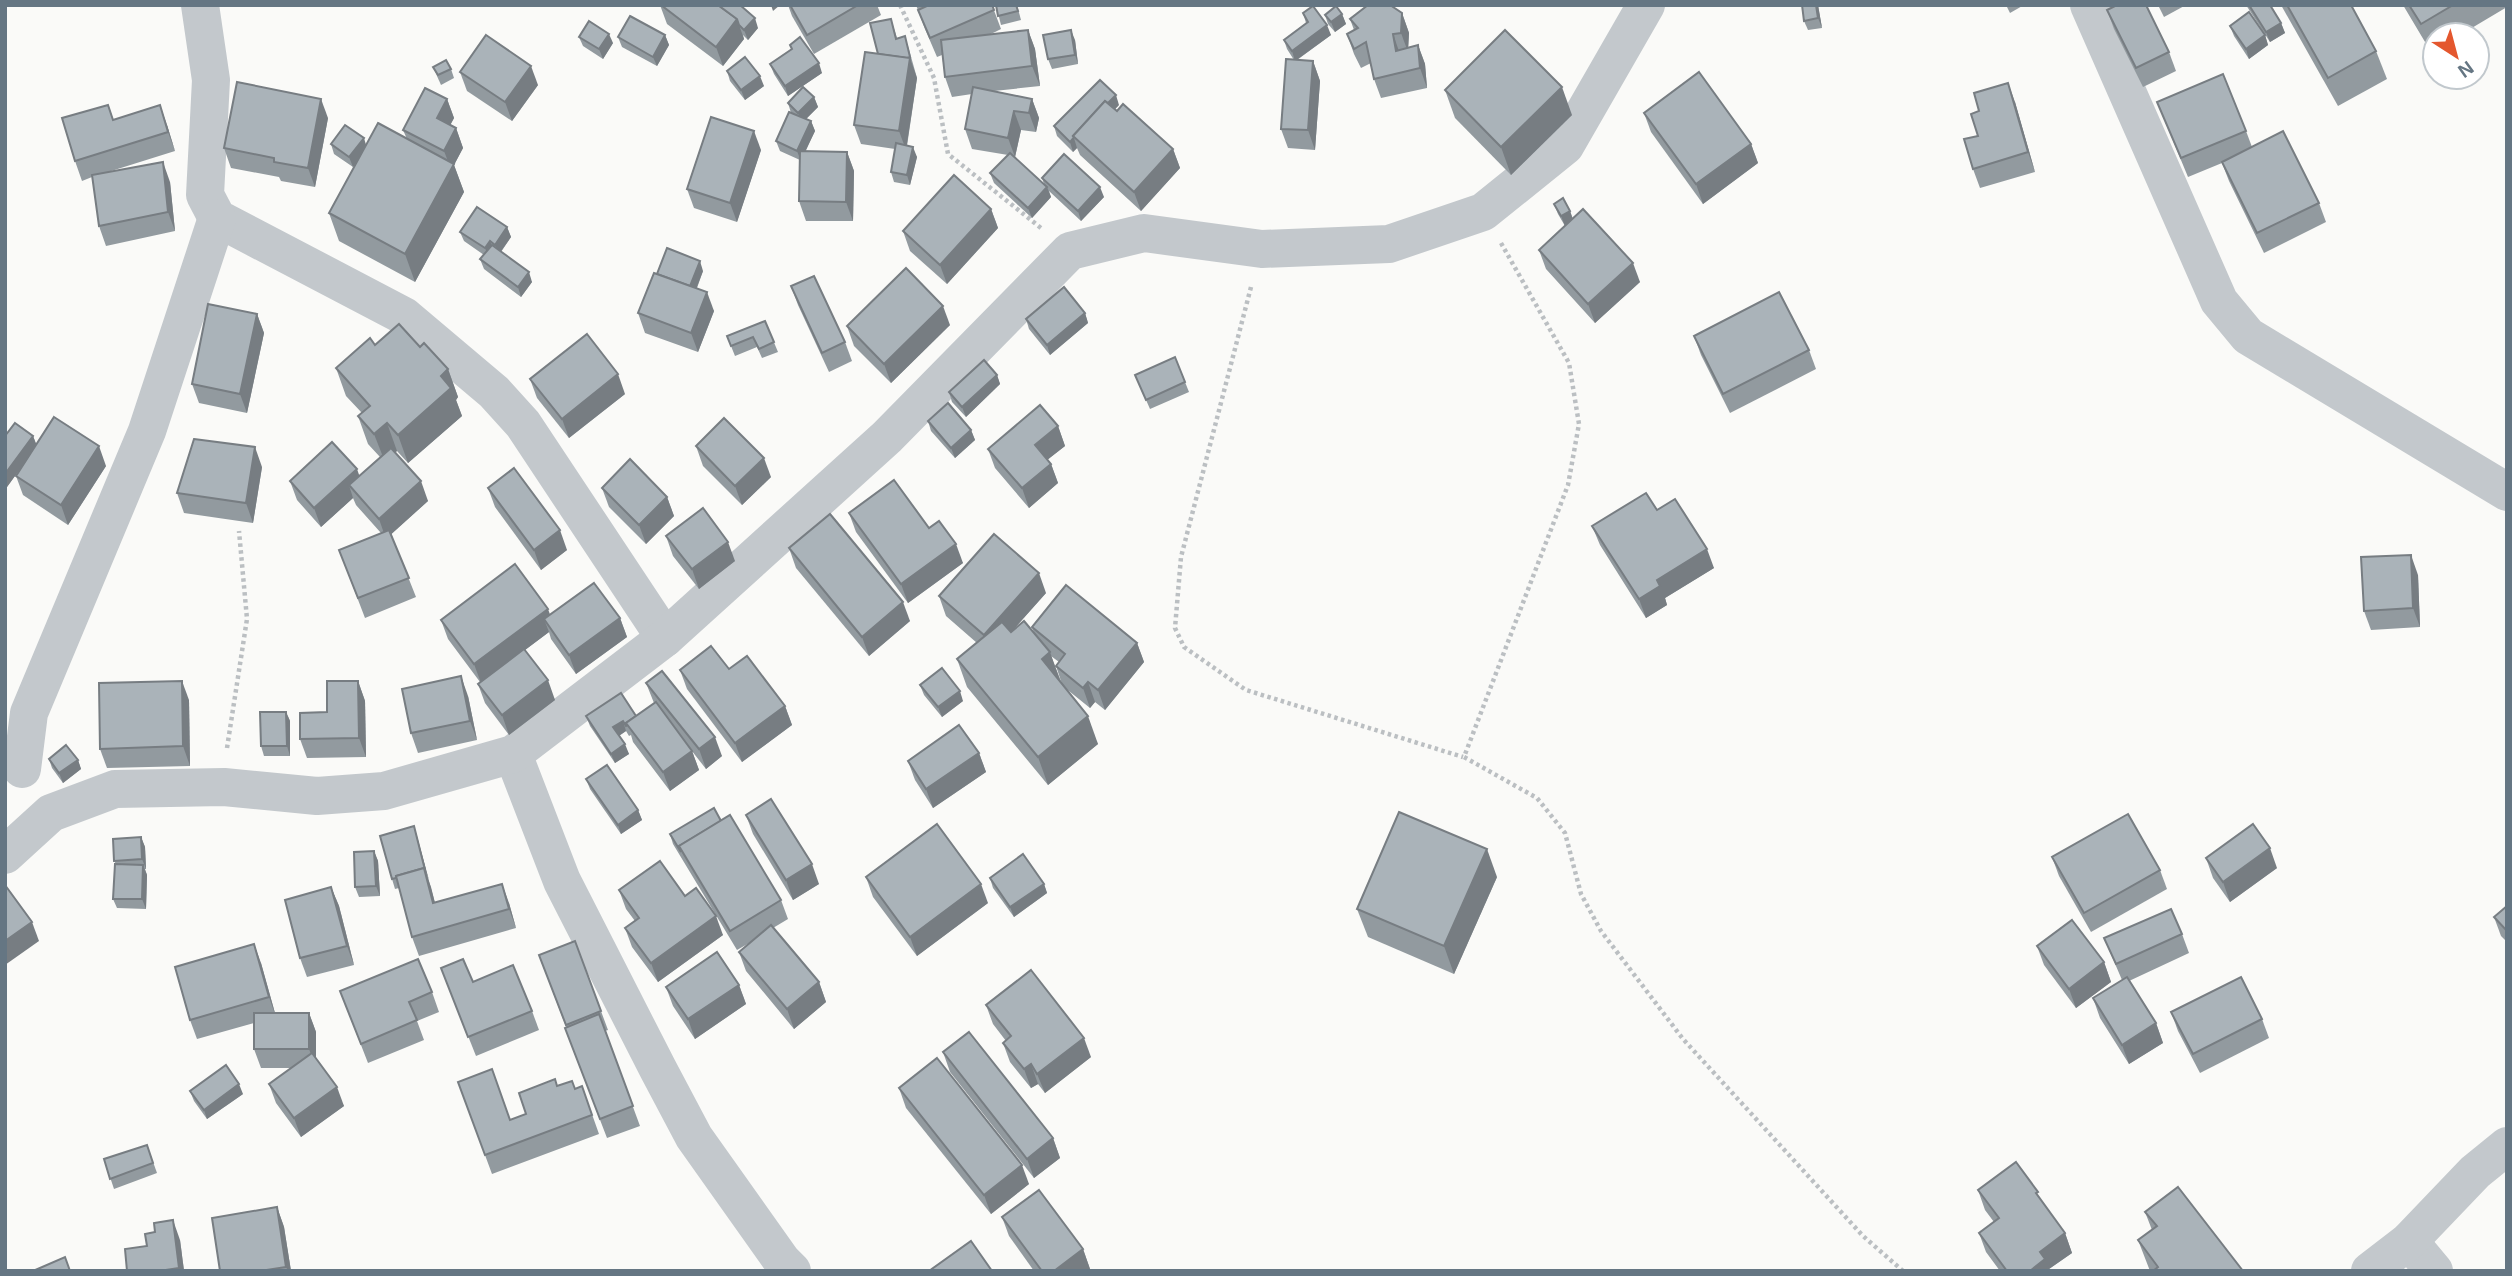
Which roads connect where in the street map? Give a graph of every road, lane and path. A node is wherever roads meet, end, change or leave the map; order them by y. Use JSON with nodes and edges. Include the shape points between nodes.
{"nodes":[{"id":1,"x":200,"y":5,"type":"edge"},
{"id":2,"x":900,"y":5,"type":"edge"},
{"id":3,"x":1646,"y":5,"type":"edge"},
{"id":4,"x":2089,"y":5,"type":"edge"},
{"id":5,"x":1483,"y":212,"type":"junction"},
{"id":6,"x":217,"y":218,"type":"junction"},
{"id":7,"x":1262,"y":249,"type":"junction"},
{"id":8,"x":1070,"y":251,"type":"junction"},
{"id":9,"x":2507,"y":492,"type":"edge"},
{"id":10,"x":239,"y":531,"type":"dead end"},
{"id":11,"x":665,"y":638,"type":"junction"},
{"id":12,"x":513,"y":754,"type":"junction"},
{"id":13,"x":1464,"y":757,"type":"junction"},
{"id":14,"x":13,"y":761,"type":"edge"},
{"id":15,"x":224,"y":787,"type":"junction"},
{"id":16,"x":51,"y":813,"type":"junction"},
{"id":17,"x":5,"y":855,"type":"edge"},
{"id":18,"x":2507,"y":1146,"type":"edge"},
{"id":19,"x":2409,"y":1241,"type":"junction"},
{"id":20,"x":792,"y":1271,"type":"edge"},
{"id":21,"x":1903,"y":1271,"type":"edge"},
{"id":22,"x":2370,"y":1271,"type":"edge"},
{"id":23,"x":2434,"y":1271,"type":"edge"}],
"edges":[{"from":1,"to":6,"type":"street","via":[[211,80],[205,195]]},
{"from":2,"to":8,"type":"path","via":[[934,78],[948,153]]},
{"from":3,"to":5,"type":"street","via":[[1565,146]]},
{"from":4,"to":9,"type":"street","via":[[2219,301],[2248,335]]},
{"from":5,"to":7,"type":"street","via":[[1389,244]]},
{"from":5,"to":13,"type":"path","via":[[1569,363],[1579,424],[1568,485]]},
{"from":6,"to":11,"type":"street","via":[[404,316],[494,392],[523,424]]},
{"from":6,"to":14,"type":"street","via":[[147,431]]},
{"from":7,"to":8,"type":"street","via":[[1144,233]]},
{"from":7,"to":13,"type":"path","via":[[1181,557],[1175,628],[1184,647],[1246,690]]},
{"from":8,"to":11,"type":"street","via":[[887,437]]},
{"from":10,"to":15,"type":"path","via":[[247,619]]},
{"from":11,"to":12,"type":"street"},
{"from":12,"to":15,"type":"street","via":[[384,791],[317,796]]},
{"from":12,"to":20,"type":"street","via":[[562,881],[694,1137]]},
{"from":13,"to":21,"type":"path","via":[[1537,798],[1565,834],[1581,894],[1601,931],[1683,1039],[1863,1236]]},
{"from":14,"to":16,"type":"street"},
{"from":15,"to":16,"type":"street","via":[[115,789]]},
{"from":16,"to":17,"type":"street"},
{"from":18,"to":19,"type":"street","via":[[2475,1172]]},
{"from":19,"to":22,"type":"street"},
{"from":19,"to":23,"type":"street"}]}
